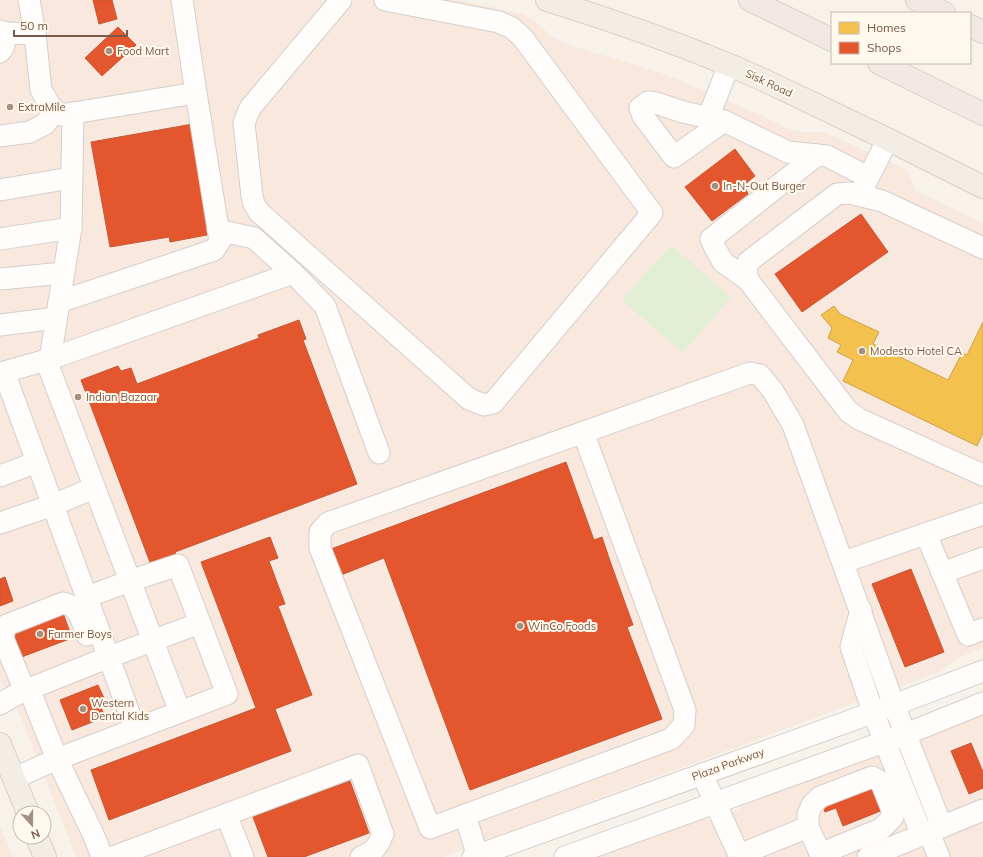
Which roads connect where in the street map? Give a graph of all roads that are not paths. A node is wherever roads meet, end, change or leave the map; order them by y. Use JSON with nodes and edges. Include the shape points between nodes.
{"nodes":[{"id":1,"x":29,"y":0,"type":"edge"},
{"id":2,"x":182,"y":0,"type":"edge"},
{"id":3,"x":341,"y":0,"type":"edge"},
{"id":4,"x":385,"y":0,"type":"edge"},
{"id":5,"x":547,"y":0,"type":"edge"},
{"id":6,"x":750,"y":0,"type":"edge"},
{"id":7,"x":917,"y":0,"type":"edge"},
{"id":8,"x":467,"y":8,"type":"edge"},
{"id":9,"x":942,"y":12,"type":"edge"},
{"id":10,"x":971,"y":26,"type":"edge"},
{"id":11,"x":4,"y":32,"type":"edge"},
{"id":12,"x":983,"y":32,"type":"edge"},
{"id":13,"x":34,"y":34,"type":"junction"},
{"id":14,"x":831,"y":40,"type":"edge"},
{"id":15,"x":0,"y":52,"type":"edge"},
{"id":16,"x":881,"y":64,"type":"edge"},
{"id":17,"x":729,"y":65,"type":"junction"},
{"id":18,"x":196,"y":93,"type":"junction"},
{"id":19,"x":64,"y":112,"type":"junction"},
{"id":20,"x":983,"y":114,"type":"edge"},
{"id":21,"x":0,"y":136,"type":"edge"},
{"id":22,"x":888,"y":139,"type":"junction"},
{"id":23,"x":817,"y":155,"type":"junction"},
{"id":24,"x":72,"y":178,"type":"junction"},
{"id":25,"x":864,"y":186,"type":"junction"},
{"id":26,"x":983,"y":187,"type":"edge"},
{"id":27,"x":0,"y":190,"type":"edge"},
{"id":28,"x":71,"y":228,"type":"junction"},
{"id":29,"x":218,"y":230,"type":"junction"},
{"id":30,"x":0,"y":239,"type":"edge"},
{"id":31,"x":983,"y":248,"type":"edge"},
{"id":32,"x":63,"y":273,"type":"junction"},
{"id":33,"x":293,"y":273,"type":"junction"},
{"id":34,"x":0,"y":279,"type":"edge"},
{"id":35,"x":748,"y":280,"type":"junction"},
{"id":36,"x":58,"y":310,"type":"junction"},
{"id":37,"x":0,"y":325,"type":"edge"},
{"id":38,"x":48,"y":360,"type":"junction"},
{"id":39,"x":583,"y":432,"type":"junction"},
{"id":40,"x":379,"y":453,"type":"dead end"},
{"id":41,"x":37,"y":462,"type":"junction"},
{"id":42,"x":983,"y":475,"type":"edge"},
{"id":43,"x":0,"y":476,"type":"edge"},
{"id":44,"x":94,"y":488,"type":"junction"},
{"id":45,"x":53,"y":505,"type":"junction"},
{"id":46,"x":983,"y":514,"type":"edge"},
{"id":47,"x":0,"y":523,"type":"edge"},
{"id":48,"x":926,"y":534,"type":"junction"},
{"id":49,"x":844,"y":562,"type":"junction"},
{"id":50,"x":982,"y":562,"type":"edge"},
{"id":51,"x":942,"y":573,"type":"junction"},
{"id":52,"x":130,"y":581,"type":"junction"},
{"id":53,"x":84,"y":590,"type":"junction"},
{"id":54,"x":22,"y":607,"type":"dead end"},
{"id":55,"x":861,"y":610,"type":"junction"},
{"id":56,"x":200,"y":623,"type":"junction"},
{"id":57,"x":983,"y":629,"type":"edge"},
{"id":58,"x":153,"y":641,"type":"junction"},
{"id":59,"x":103,"y":659,"type":"junction"},
{"id":60,"x":983,"y":671,"type":"edge"},
{"id":61,"x":27,"y":690,"type":"junction"},
{"id":62,"x":983,"y":703,"type":"edge"},
{"id":63,"x":0,"y":704,"type":"edge"},
{"id":64,"x":894,"y":705,"type":"junction"},
{"id":65,"x":180,"y":712,"type":"junction"},
{"id":66,"x":873,"y":712,"type":"junction"},
{"id":67,"x":135,"y":729,"type":"junction"},
{"id":68,"x":906,"y":734,"type":"junction"},
{"id":69,"x":884,"y":741,"type":"junction"},
{"id":70,"x":0,"y":744,"type":"edge"},
{"id":71,"x":57,"y":759,"type":"junction"},
{"id":72,"x":702,"y":774,"type":"junction"},
{"id":73,"x":15,"y":778,"type":"junction"},
{"id":74,"x":715,"y":802,"type":"junction"},
{"id":75,"x":25,"y":805,"type":"edge"},
{"id":76,"x":983,"y":810,"type":"edge"},
{"id":77,"x":226,"y":814,"type":"junction"},
{"id":78,"x":465,"y":815,"type":"junction"},
{"id":79,"x":808,"y":827,"type":"junction"},
{"id":80,"x":931,"y":832,"type":"junction"},
{"id":81,"x":40,"y":845,"type":"edge"},
{"id":82,"x":476,"y":856,"type":"edge"},
{"id":83,"x":739,"y":856,"type":"edge"},
{"id":84,"x":821,"y":856,"type":"edge"},
{"id":85,"x":45,"y":857,"type":"edge"},
{"id":86,"x":102,"y":857,"type":"edge"},
{"id":87,"x":112,"y":857,"type":"edge"},
{"id":88,"x":241,"y":857,"type":"edge"},
{"id":89,"x":361,"y":857,"type":"edge"},
{"id":90,"x":565,"y":857,"type":"edge"},
{"id":91,"x":868,"y":857,"type":"edge"},
{"id":92,"x":939,"y":857,"type":"edge"}],
"edges":[{"from":1,"to":13,"type":"street"},
{"from":2,"to":18,"type":"street"},
{"from":3,"to":8,"type":"street","via":[[250,108],[244,123],[254,204],[259,212],[469,399],[484,404],[493,403],[652,213],[523,38],[512,28]]},
{"from":4,"to":8,"type":"street"},
{"from":5,"to":17,"type":"main road","name":"Sisk Road"},
{"from":6,"to":14,"type":"highway"},
{"from":7,"to":9,"type":"highway"},
{"from":10,"to":12,"type":"highway"},
{"from":11,"to":13,"type":"street"},
{"from":11,"to":15,"type":"street","via":[[3,48]]},
{"from":13,"to":19,"type":"street","via":[[41,90],[51,107]]},
{"from":16,"to":20,"type":"highway"},
{"from":17,"to":22,"type":"main road","name":"Sisk Road"},
{"from":17,"to":23,"type":"street","via":[[716,119],[788,152]]},
{"from":18,"to":19,"type":"street"},
{"from":18,"to":29,"type":"street"},
{"from":19,"to":21,"type":"street","via":[[30,132]]},
{"from":19,"to":24,"type":"street"},
{"from":22,"to":25,"type":"street"},
{"from":22,"to":26,"type":"main road","name":"Sisk Road"},
{"from":23,"to":25,"type":"street","via":[[827,156]]},
{"from":23,"to":35,"type":"street","via":[[711,239],[723,262]]},
{"from":24,"to":27,"type":"street"},
{"from":24,"to":28,"type":"street"},
{"from":25,"to":31,"type":"street","via":[[882,201]]},
{"from":25,"to":35,"type":"street","via":[[850,193],[837,194],[748,262]]},
{"from":28,"to":30,"type":"street"},
{"from":28,"to":32,"type":"street"},
{"from":29,"to":33,"type":"street","via":[[254,238]]},
{"from":29,"to":36,"type":"street","via":[[220,241],[214,250]]},
{"from":32,"to":34,"type":"street"},
{"from":32,"to":36,"type":"street"},
{"from":33,"to":38,"type":"street"},
{"from":33,"to":40,"type":"street","via":[[325,306]]},
{"from":35,"to":42,"type":"street","via":[[848,411],[859,419]]},
{"from":36,"to":37,"type":"street"},
{"from":36,"to":38,"type":"street"},
{"from":38,"to":41,"type":"street","via":[[4,372]]},
{"from":38,"to":44,"type":"street"},
{"from":39,"to":49,"type":"street","via":[[750,373],[760,375],[773,391],[793,425]]},
{"from":39,"to":78,"type":"street","via":[[685,710],[684,725],[671,739]]},
{"from":39,"to":78,"type":"street","via":[[328,523],[320,532],[320,548],[430,828]]},
{"from":41,"to":43,"type":"street"},
{"from":41,"to":45,"type":"street"},
{"from":44,"to":45,"type":"street"},
{"from":44,"to":52,"type":"street"},
{"from":45,"to":47,"type":"street"},
{"from":45,"to":53,"type":"street"},
{"from":46,"to":48,"type":"street"},
{"from":48,"to":49,"type":"street"},
{"from":48,"to":51,"type":"street"},
{"from":49,"to":55,"type":"street"},
{"from":50,"to":51,"type":"street"},
{"from":51,"to":57,"type":"street","via":[[968,635]]},
{"from":52,"to":53,"type":"street"},
{"from":52,"to":56,"type":"street","via":[[178,565]]},
{"from":52,"to":58,"type":"street"},
{"from":53,"to":54,"type":"street"},
{"from":53,"to":59,"type":"street"},
{"from":55,"to":64,"type":"street"},
{"from":55,"to":66,"type":"street","via":[[851,647]]},
{"from":56,"to":58,"type":"street"},
{"from":56,"to":65,"type":"street","via":[[227,694]]},
{"from":58,"to":59,"type":"street"},
{"from":58,"to":65,"type":"street"},
{"from":59,"to":61,"type":"street"},
{"from":59,"to":61,"type":"street","via":[[79,612],[70,605],[63,603],[12,622],[4,630],[4,641]]},
{"from":59,"to":67,"type":"street"},
{"from":60,"to":64,"type":"street","name":"Plaza Parkway"},
{"from":61,"to":63,"type":"street"},
{"from":61,"to":71,"type":"street"},
{"from":62,"to":68,"type":"street"},
{"from":64,"to":66,"type":"street","name":"Plaza Parkway"},
{"from":64,"to":68,"type":"street"},
{"from":65,"to":67,"type":"street"},
{"from":66,"to":69,"type":"street"},
{"from":66,"to":72,"type":"street","name":"Plaza Parkway"},
{"from":67,"to":71,"type":"street"},
{"from":68,"to":69,"type":"street"},
{"from":68,"to":80,"type":"street"},
{"from":69,"to":74,"type":"street"},
{"from":69,"to":80,"type":"street"},
{"from":70,"to":73,"type":"main road"},
{"from":71,"to":73,"type":"street"},
{"from":71,"to":86,"type":"street"},
{"from":72,"to":74,"type":"street"},
{"from":72,"to":82,"type":"street","name":"Plaza Parkway"},
{"from":73,"to":75,"type":"main road"},
{"from":74,"to":83,"type":"street"},
{"from":74,"to":90,"type":"street"},
{"from":76,"to":80,"type":"street"},
{"from":77,"to":87,"type":"street"},
{"from":77,"to":88,"type":"street"},
{"from":77,"to":89,"type":"street","via":[[358,765],[383,834],[378,845]]},
{"from":78,"to":82,"type":"street"},
{"from":79,"to":83,"type":"street"},
{"from":79,"to":84,"type":"street"},
{"from":79,"to":84,"type":"street","via":[[808,814],[820,797],[872,777],[881,782],[893,817],[881,829]]},
{"from":80,"to":91,"type":"street"},
{"from":80,"to":92,"type":"street"},
{"from":81,"to":85,"type":"main road"}]}
